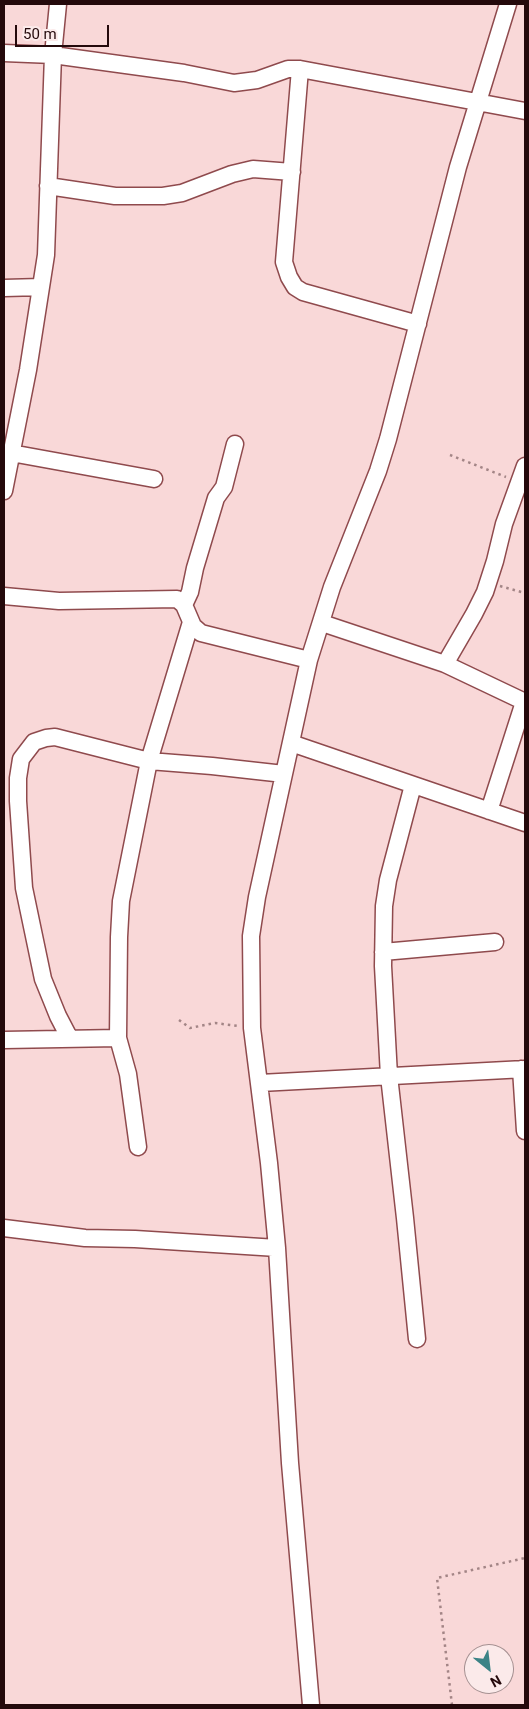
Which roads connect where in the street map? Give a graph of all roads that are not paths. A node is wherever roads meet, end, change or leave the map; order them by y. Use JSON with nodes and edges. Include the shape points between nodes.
{"nodes":[{"id":1,"x":58,"y":4,"type":"edge"},
{"id":2,"x":508,"y":4,"type":"edge"},
{"id":3,"x":4,"y":54,"type":"edge"},
{"id":4,"x":52,"y":55,"type":"junction"},
{"id":5,"x":300,"y":69,"type":"junction"},
{"id":6,"x":478,"y":102,"type":"junction"},
{"id":7,"x":525,"y":112,"type":"edge"},
{"id":8,"x":292,"y":172,"type":"junction"},
{"id":9,"x":48,"y":186,"type":"junction"},
{"id":10,"x":41,"y":286,"type":"junction"},
{"id":11,"x":4,"y":288,"type":"edge"},
{"id":12,"x":418,"y":324,"type":"junction"},
{"id":13,"x":235,"y":444,"type":"dead end"},
{"id":14,"x":11,"y":454,"type":"junction"},
{"id":15,"x":525,"y":466,"type":"edge"},
{"id":16,"x":154,"y":479,"type":"dead end"},
{"id":17,"x":4,"y":491,"type":"edge"},
{"id":18,"x":4,"y":596,"type":"edge"},
{"id":19,"x":184,"y":605,"type":"junction"},
{"id":20,"x":191,"y":622,"type":"junction"},
{"id":21,"x":322,"y":624,"type":"junction"},
{"id":22,"x":309,"y":660,"type":"junction"},
{"id":23,"x":445,"y":664,"type":"junction"},
{"id":24,"x":524,"y":702,"type":"edge"},
{"id":25,"x":291,"y":742,"type":"junction"},
{"id":26,"x":149,"y":761,"type":"junction"},
{"id":27,"x":284,"y":774,"type":"junction"},
{"id":28,"x":413,"y":784,"type":"junction"},
{"id":29,"x":489,"y":810,"type":"junction"},
{"id":30,"x":525,"y":823,"type":"edge"},
{"id":31,"x":495,"y":942,"type":"dead end"},
{"id":32,"x":383,"y":952,"type":"junction"},
{"id":33,"x":118,"y":1038,"type":"junction"},
{"id":34,"x":70,"y":1039,"type":"junction"},
{"id":35,"x":4,"y":1040,"type":"edge"},
{"id":36,"x":523,"y":1069,"type":"edge"},
{"id":37,"x":389,"y":1076,"type":"junction"},
{"id":38,"x":260,"y":1083,"type":"junction"},
{"id":39,"x":525,"y":1131,"type":"edge"},
{"id":40,"x":138,"y":1147,"type":"dead end"},
{"id":41,"x":4,"y":1228,"type":"edge"},
{"id":42,"x":277,"y":1248,"type":"junction"},
{"id":43,"x":417,"y":1339,"type":"dead end"},
{"id":44,"x":311,"y":1705,"type":"edge"}],
"edges":[{"from":1,"to":4,"type":"street"},
{"from":2,"to":6,"type":"street"},
{"from":3,"to":4,"type":"street"},
{"from":4,"to":5,"type":"street","via":[[234,83]]},
{"from":4,"to":9,"type":"street"},
{"from":5,"to":6,"type":"street"},
{"from":5,"to":8,"type":"street"},
{"from":6,"to":7,"type":"street"},
{"from":6,"to":12,"type":"street"},
{"from":8,"to":9,"type":"street","via":[[252,169],[163,196],[115,196]]},
{"from":8,"to":12,"type":"street","via":[[284,262],[288,277],[296,287],[303,292]]},
{"from":9,"to":10,"type":"street","via":[[46,255]]},
{"from":10,"to":11,"type":"street"},
{"from":10,"to":14,"type":"street"},
{"from":12,"to":21,"type":"street","via":[[386,447],[332,587]]},
{"from":13,"to":19,"type":"street"},
{"from":14,"to":16,"type":"street"},
{"from":14,"to":17,"type":"street"},
{"from":15,"to":23,"type":"street","via":[[504,524],[489,583]]},
{"from":18,"to":19,"type":"street","via":[[59,601],[169,598]]},
{"from":19,"to":20,"type":"street"},
{"from":20,"to":22,"type":"street","via":[[201,633]]},
{"from":20,"to":26,"type":"street"},
{"from":21,"to":22,"type":"street"},
{"from":21,"to":23,"type":"street"},
{"from":22,"to":25,"type":"street"},
{"from":23,"to":24,"type":"street"},
{"from":24,"to":29,"type":"street"},
{"from":25,"to":27,"type":"street"},
{"from":25,"to":28,"type":"street"},
{"from":26,"to":27,"type":"street"},
{"from":26,"to":33,"type":"street","via":[[121,901]]},
{"from":26,"to":34,"type":"street","via":[[55,737],[34,742],[21,759],[18,801],[24,888],[43,979]]},
{"from":27,"to":38,"type":"street","via":[[251,936],[252,1028]]},
{"from":28,"to":29,"type":"street"},
{"from":28,"to":32,"type":"street","via":[[388,880]]},
{"from":29,"to":30,"type":"street"},
{"from":31,"to":32,"type":"street"},
{"from":32,"to":37,"type":"street"},
{"from":33,"to":34,"type":"street"},
{"from":33,"to":40,"type":"street","via":[[128,1074]]},
{"from":34,"to":35,"type":"street"},
{"from":36,"to":37,"type":"street"},
{"from":36,"to":39,"type":"street"},
{"from":37,"to":38,"type":"street"},
{"from":37,"to":43,"type":"street"},
{"from":38,"to":42,"type":"street"},
{"from":41,"to":42,"type":"street","via":[[84,1238]]},
{"from":42,"to":44,"type":"street","via":[[290,1463]]}]}
